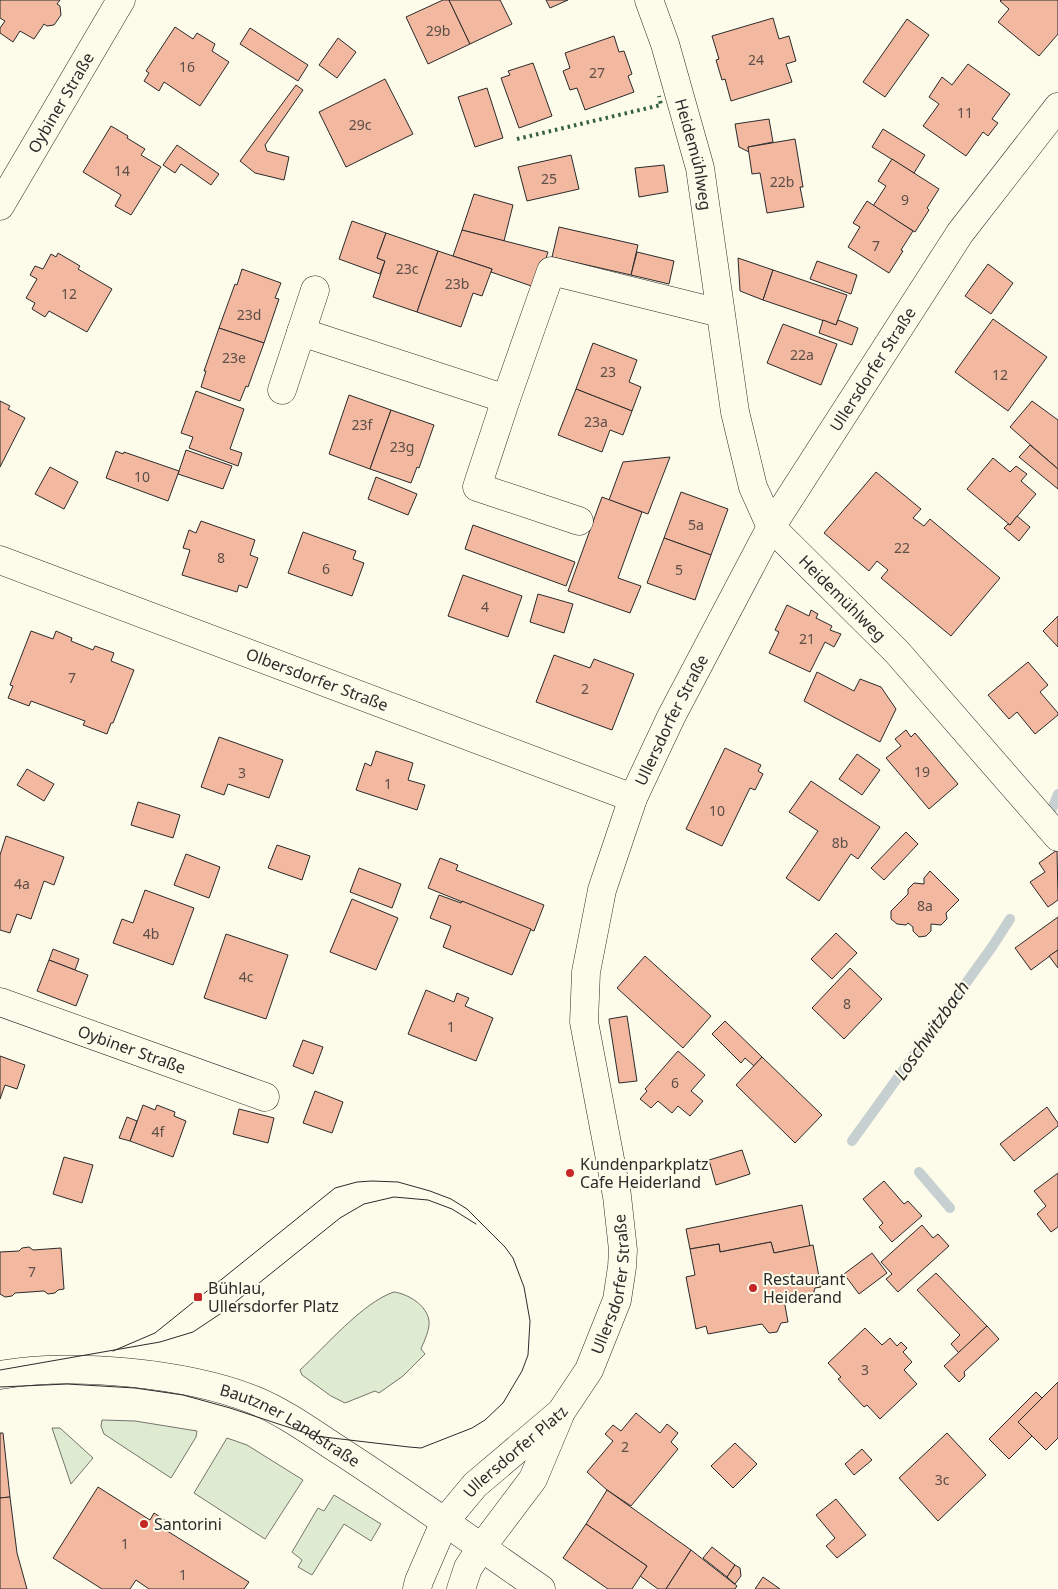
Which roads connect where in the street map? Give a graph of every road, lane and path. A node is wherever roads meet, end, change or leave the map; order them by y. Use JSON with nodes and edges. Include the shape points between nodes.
{"nodes":[{"id":1,"x":122,"y":0,"type":"edge"},
{"id":2,"x":648,"y":0,"type":"edge"},
{"id":3,"x":1058,"y":107,"type":"edge"},
{"id":4,"x":0,"y":206,"type":"edge"},
{"id":5,"x":315,"y":290,"type":"dead end"},
{"id":6,"x":720,"y":313,"type":"junction"},
{"id":7,"x":301,"y":332,"type":"junction"},
{"id":8,"x":282,"y":390,"type":"dead end"},
{"id":9,"x":506,"y":399,"type":"junction"},
{"id":10,"x":579,"y":521,"type":"dead end"},
{"id":11,"x":771,"y":527,"type":"junction"},
{"id":12,"x":0,"y":560,"type":"edge"},
{"id":13,"x":633,"y":798,"type":"junction"},
{"id":14,"x":1058,"y":837,"type":"edge"},
{"id":15,"x":0,"y":1002,"type":"edge"},
{"id":16,"x":265,"y":1096,"type":"dead end"},
{"id":17,"x":0,"y":1375,"type":"edge"},
{"id":18,"x":561,"y":1412,"type":"junction"},
{"id":19,"x":445,"y":1521,"type":"junction"},
{"id":20,"x":481,"y":1548,"type":"junction"},
{"id":21,"x":417,"y":1589,"type":"edge"},
{"id":22,"x":461,"y":1589,"type":"edge"},
{"id":23,"x":541,"y":1589,"type":"edge"}],
"edges":[{"from":1,"to":4,"type":"street","name":"Oybiner Straße"},
{"from":2,"to":6,"type":"street","name":"Heidemühlweg","via":[[665,44],[700,168]]},
{"from":3,"to":11,"type":"street","name":"Ullersdorfer Straße","via":[[960,234]]},
{"from":5,"to":7,"type":"street"},
{"from":6,"to":9,"type":"street","via":[[551,271]]},
{"from":6,"to":11,"type":"street","name":"Heidemühlweg","via":[[737,421],[753,487]]},
{"from":7,"to":8,"type":"street"},
{"from":7,"to":9,"type":"street"},
{"from":9,"to":10,"type":"street","via":[[477,487]]},
{"from":11,"to":13,"type":"street","name":"Ullersdorfer Straße","via":[[671,717]]},
{"from":11,"to":14,"type":"street","name":"Heidemühlweg","via":[[897,652]]},
{"from":12,"to":13,"type":"street","name":"Olbersdorfer Straße"},
{"from":13,"to":18,"type":"street","name":"Ullersdorfer Straße","via":[[602,890],[586,972],[584,1000],[584,1022],[617,1196],[622,1267],[617,1300],[598,1351]]},
{"from":15,"to":16,"type":"street","name":"Oybiner Straße"},
{"from":17,"to":19,"type":"street","name":"Bautzner Landstraße","via":[[67,1370],[126,1373],[203,1384],[238,1395],[276,1410]]},
{"from":18,"to":19,"type":"street","name":"Ullersdorfer Platz","via":[[475,1485]]},
{"from":18,"to":20,"type":"street","name":"Ullersdorfer Platz","via":[[533,1479]]},
{"from":19,"to":20,"type":"street","name":"Bautzner Landstraße"},
{"from":19,"to":21,"type":"street","name":"Ullersdorfer Platz"},
{"from":20,"to":22,"type":"street","name":"Ullersdorfer Platz","via":[[468,1568]]},
{"from":20,"to":23,"type":"street","name":"Bautzner Landstraße"}]}
